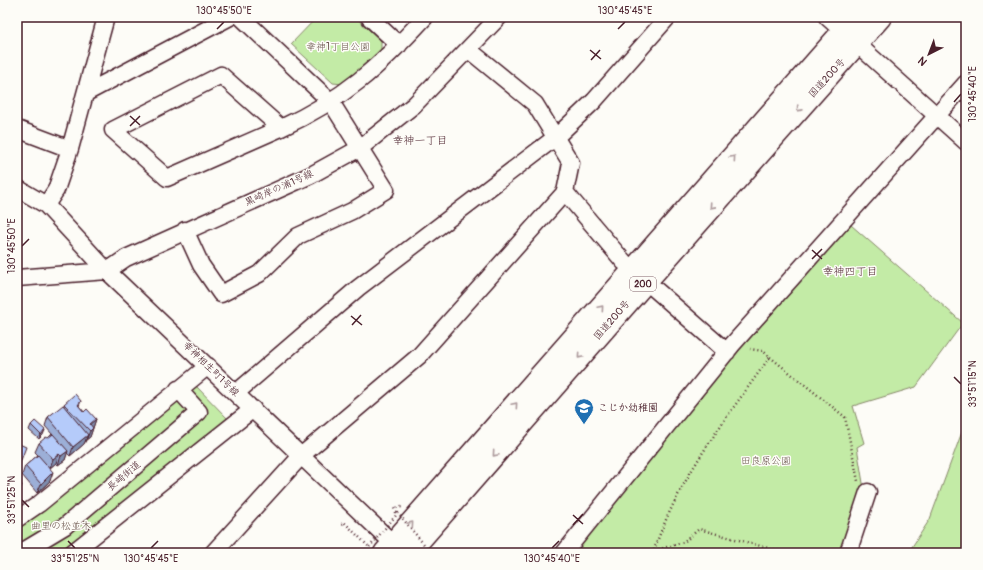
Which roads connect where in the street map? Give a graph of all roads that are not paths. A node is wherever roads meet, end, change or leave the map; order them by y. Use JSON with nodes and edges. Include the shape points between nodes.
{"nodes":[{"id":1,"x":106,"y":17,"type":"edge"},
{"id":2,"x":230,"y":17,"type":"edge"},
{"id":3,"x":241,"y":17,"type":"edge"},
{"id":4,"x":369,"y":17,"type":"edge"},
{"id":5,"x":425,"y":17,"type":"edge"},
{"id":6,"x":499,"y":17,"type":"edge"},
{"id":7,"x":668,"y":17,"type":"edge"},
{"id":8,"x":827,"y":17,"type":"edge"},
{"id":9,"x":880,"y":17,"type":"edge"},
{"id":10,"x":852,"y":31,"type":"edge"},
{"id":11,"x":399,"y":45,"type":"junction"},
{"id":12,"x":469,"y":50,"type":"junction"},
{"id":13,"x":966,"y":83,"type":"edge"},
{"id":14,"x":86,"y":93,"type":"junction"},
{"id":15,"x":331,"y":102,"type":"junction"},
{"id":16,"x":937,"y":115,"type":"junction"},
{"id":17,"x":281,"y":128,"type":"junction"},
{"id":18,"x":17,"y":129,"type":"edge"},
{"id":19,"x":556,"y":137,"type":"junction"},
{"id":20,"x":966,"y":142,"type":"edge"},
{"id":21,"x":360,"y":148,"type":"junction"},
{"id":22,"x":70,"y":149,"type":"junction"},
{"id":23,"x":17,"y":188,"type":"edge"},
{"id":24,"x":565,"y":192,"type":"junction"},
{"id":25,"x":46,"y":205,"type":"junction"},
{"id":26,"x":185,"y":230,"type":"junction"},
{"id":27,"x":107,"y":271,"type":"junction"},
{"id":28,"x":639,"y":277,"type":"junction"},
{"id":29,"x":17,"y":278,"type":"edge"},
{"id":30,"x":729,"y":348,"type":"junction"},
{"id":31,"x":208,"y":366,"type":"junction"},
{"id":32,"x":178,"y":389,"type":"junction"},
{"id":33,"x":236,"y":393,"type":"junction"},
{"id":34,"x":253,"y":409,"type":"junction"},
{"id":35,"x":302,"y":455,"type":"junction"},
{"id":36,"x":864,"y":488,"type":"road end"},
{"id":37,"x":17,"y":519,"type":"edge"},
{"id":38,"x":398,"y":550,"type":"edge"},
{"id":39,"x":20,"y":553,"type":"edge"},
{"id":40,"x":72,"y":553,"type":"edge"},
{"id":41,"x":213,"y":553,"type":"edge"},
{"id":42,"x":564,"y":553,"type":"edge"},
{"id":43,"x":848,"y":553,"type":"edge"}],
"edges":[{"from":1,"to":14,"type":"street"},
{"from":2,"to":14,"type":"street"},
{"from":3,"to":15,"type":"street"},
{"from":4,"to":11,"type":"street"},
{"from":5,"to":11,"type":"street"},
{"from":6,"to":12,"type":"street","name":"黒崎岸の浦1号線"},
{"from":7,"to":19,"type":"street","via":[[594,101]]},
{"from":8,"to":10,"type":"street"},
{"from":9,"to":10,"type":"highway","name":"国道200号","number":"200"},
{"from":10,"to":16,"type":"street"},
{"from":10,"to":28,"type":"highway","name":"国道200号","number":"200"},
{"from":11,"to":15,"type":"street","via":[[360,82]]},
{"from":12,"to":19,"type":"street","via":[[535,104]]},
{"from":12,"to":21,"type":"street","name":"黒崎岸の浦1号線","via":[[414,105]]},
{"from":13,"to":16,"type":"street"},
{"from":14,"to":22,"type":"street"},
{"from":15,"to":17,"type":"street"},
{"from":15,"to":21,"type":"street"},
{"from":16,"to":20,"type":"street"},
{"from":16,"to":30,"type":"street"},
{"from":17,"to":17,"type":"street","via":[[221,75],[113,130],[167,178]]},
{"from":18,"to":22,"type":"street"},
{"from":19,"to":24,"type":"street","via":[[571,163]]},
{"from":19,"to":33,"type":"street","via":[[358,288]]},
{"from":21,"to":26,"type":"street","name":"黒崎岸の浦1号線","via":[[311,175]]},
{"from":21,"to":26,"type":"street","via":[[386,190],[352,211],[298,236],[259,274],[222,294],[201,265]]},
{"from":22,"to":25,"type":"street","via":[[56,190]]},
{"from":23,"to":25,"type":"street","name":"幸神相生町1号線"},
{"from":24,"to":28,"type":"street"},
{"from":24,"to":35,"type":"street","via":[[419,356]]},
{"from":25,"to":27,"type":"street","name":"幸神相生町1号線"},
{"from":26,"to":27,"type":"street","name":"黒崎岸の浦1号線","via":[[126,258]]},
{"from":27,"to":29,"type":"street","name":"黒崎岸の浦1号線"},
{"from":27,"to":31,"type":"street","name":"幸神相生町1号線"},
{"from":28,"to":30,"type":"street"},
{"from":28,"to":38,"type":"highway","name":"国道200号","number":"200"},
{"from":30,"to":42,"type":"street"},
{"from":31,"to":32,"type":"street"},
{"from":31,"to":33,"type":"street","name":"幸神相生町1号線"},
{"from":32,"to":37,"type":"street","via":[[39,504]]},
{"from":32,"to":39,"type":"street","name":"長崎街道","via":[[199,412],[65,526]]},
{"from":33,"to":34,"type":"street","name":"幸神相生町1号線"},
{"from":34,"to":35,"type":"street","name":"幸神相生町1号線"},
{"from":34,"to":40,"type":"street"},
{"from":35,"to":38,"type":"street","name":"幸神相生町1号線"},
{"from":35,"to":41,"type":"street"},
{"from":36,"to":43,"type":"street"}]}
